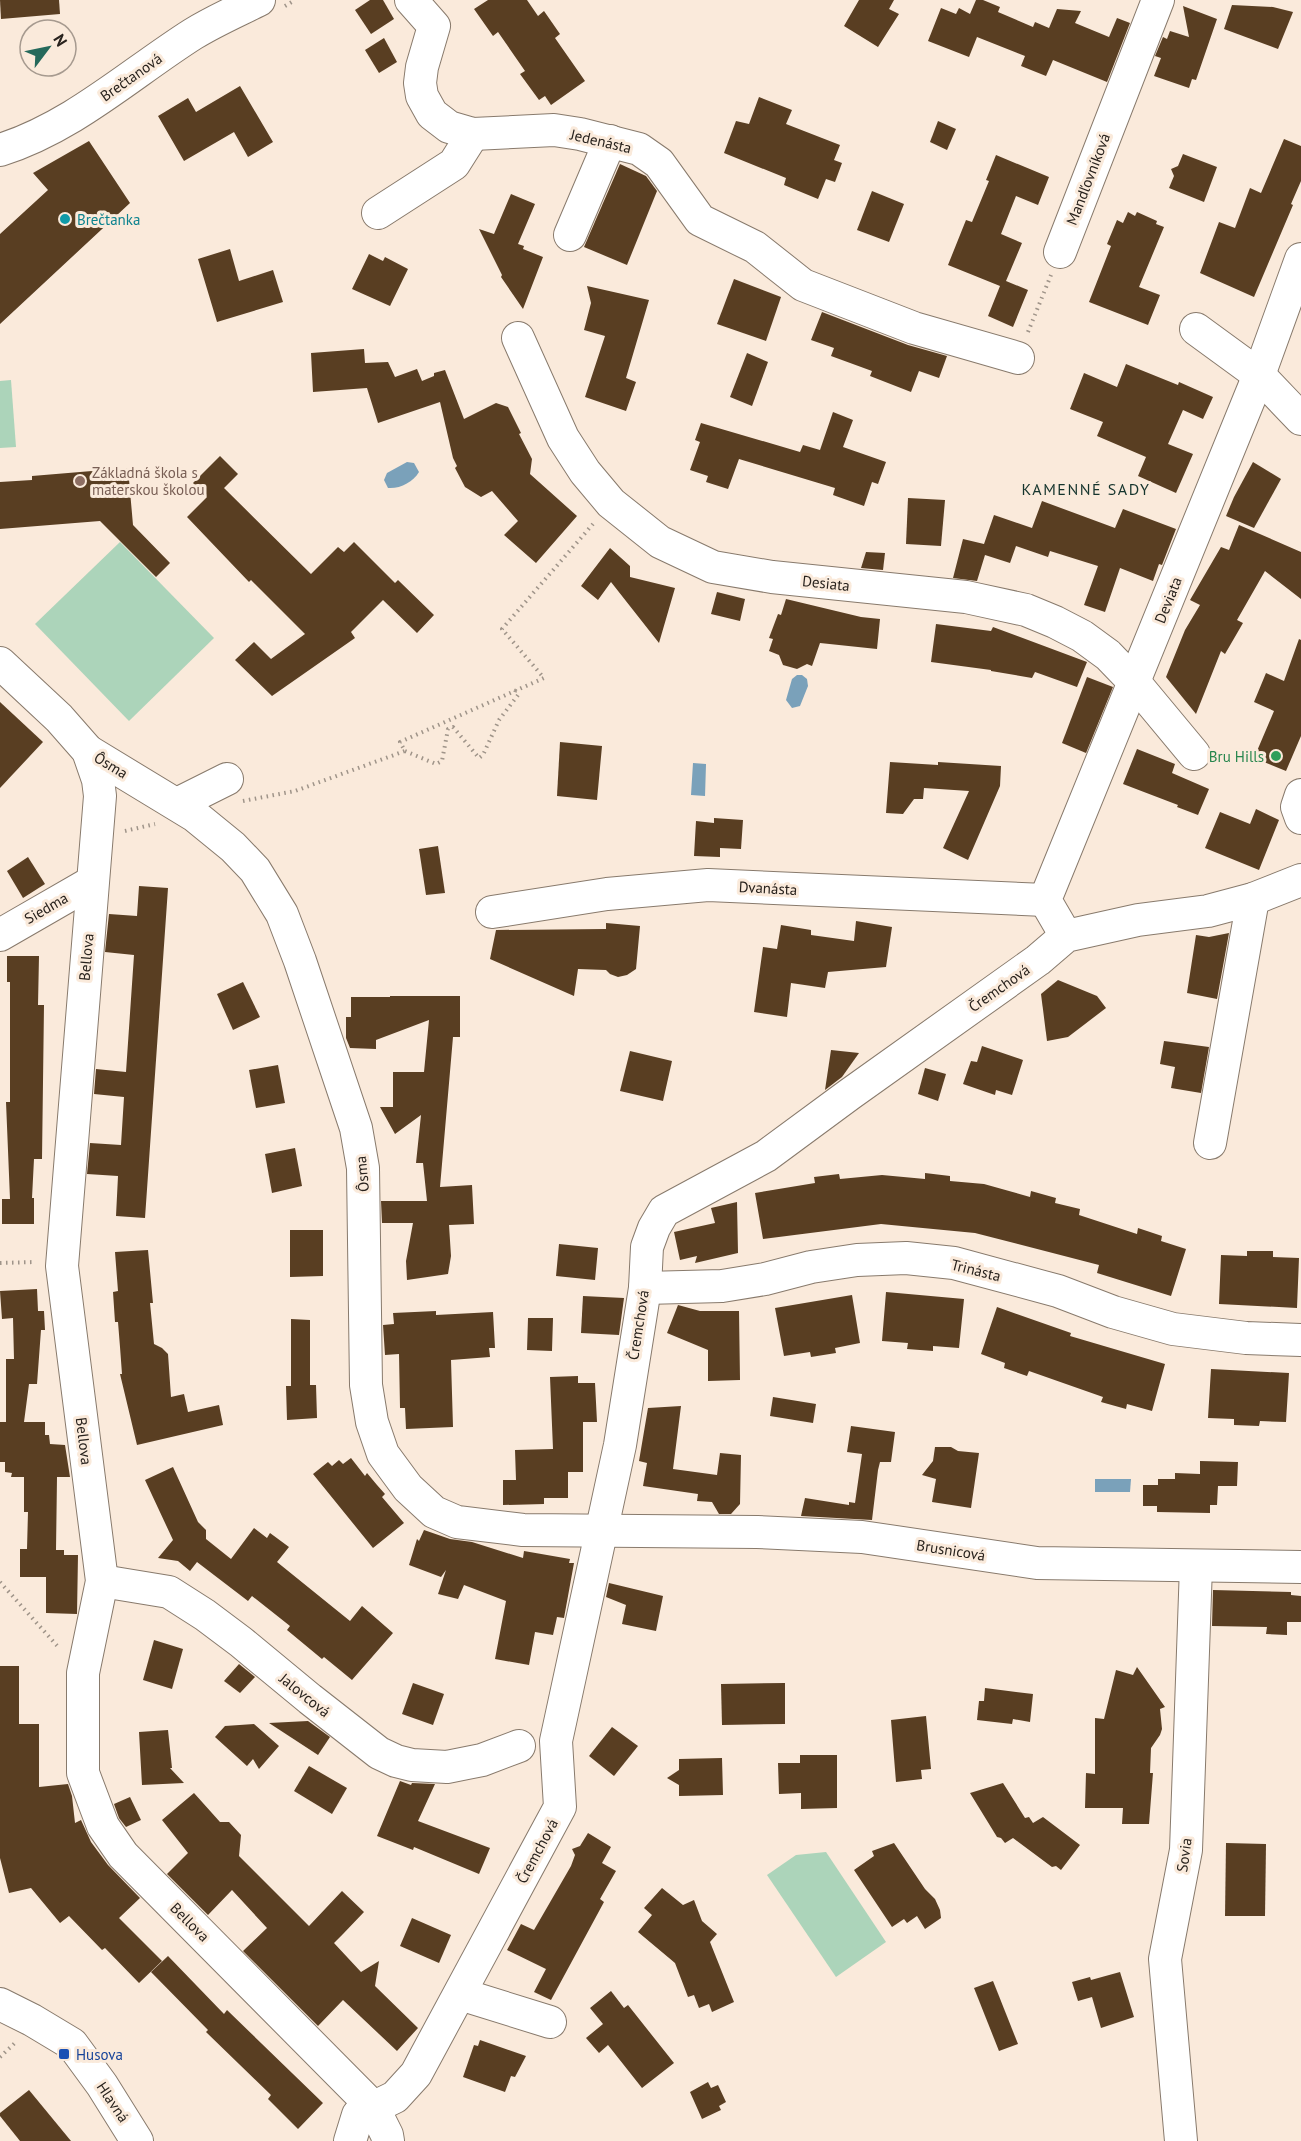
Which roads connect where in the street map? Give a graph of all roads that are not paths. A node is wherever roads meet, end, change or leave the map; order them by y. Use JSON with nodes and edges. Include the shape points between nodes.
{"nodes":[{"id":1,"x":259,"y":0,"type":"edge"},
{"id":2,"x":411,"y":0,"type":"edge"},
{"id":3,"x":1158,"y":0,"type":"edge"},
{"id":4,"x":473,"y":134,"type":"junction"},
{"id":5,"x":610,"y":141,"type":"junction"},
{"id":6,"x":0,"y":150,"type":"edge"},
{"id":7,"x":378,"y":213,"type":"dead end"},
{"id":8,"x":570,"y":235,"type":"dead end"},
{"id":9,"x":1060,"y":252,"type":"road end"},
{"id":10,"x":1301,"y":259,"type":"edge"},
{"id":11,"x":1196,"y":329,"type":"dead end"},
{"id":12,"x":518,"y":338,"type":"dead end"},
{"id":13,"x":1018,"y":358,"type":"road end"},
{"id":14,"x":1259,"y":375,"type":"junction"},
{"id":15,"x":1301,"y":419,"type":"edge"},
{"id":16,"x":0,"y":663,"type":"edge"},
{"id":17,"x":1135,"y":683,"type":"junction"},
{"id":18,"x":88,"y":751,"type":"junction"},
{"id":19,"x":1194,"y":754,"type":"dead end"},
{"id":20,"x":227,"y":779,"type":"road end"},
{"id":21,"x":186,"y":810,"type":"junction"},
{"id":22,"x":1301,"y":880,"type":"edge"},
{"id":23,"x":92,"y":882,"type":"junction"},
{"id":24,"x":1253,"y":898,"type":"junction"},
{"id":25,"x":1045,"y":900,"type":"junction"},
{"id":26,"x":492,"y":912,"type":"dead end"},
{"id":27,"x":0,"y":935,"type":"edge"},
{"id":28,"x":1066,"y":936,"type":"junction"},
{"id":29,"x":1209,"y":1143,"type":"dead end"},
{"id":30,"x":645,"y":1288,"type":"junction"},
{"id":31,"x":1301,"y":1340,"type":"edge"},
{"id":32,"x":601,"y":1530,"type":"junction"},
{"id":33,"x":1196,"y":1566,"type":"junction"},
{"id":34,"x":1301,"y":1567,"type":"edge"},
{"id":35,"x":102,"y":1581,"type":"junction"},
{"id":36,"x":519,"y":1746,"type":"dead end"},
{"id":37,"x":460,"y":1994,"type":"junction"},
{"id":38,"x":0,"y":2004,"type":"edge"},
{"id":39,"x":550,"y":2022,"type":"dead end"},
{"id":40,"x":373,"y":2107,"type":"junction"},
{"id":41,"x":137,"y":2141,"type":"edge"},
{"id":42,"x":350,"y":2141,"type":"edge"},
{"id":43,"x":388,"y":2141,"type":"edge"},
{"id":44,"x":1182,"y":2141,"type":"edge"}],
"edges":[{"from":1,"to":6,"type":"street","name":"Brečtanová","via":[[195,33],[52,128]]},
{"from":2,"to":4,"type":"street","name":"Jedenásta","via":[[434,26],[421,74],[424,101],[442,122]]},
{"from":3,"to":9,"type":"street","name":"Mandľovníková"},
{"from":4,"to":5,"type":"street","name":"Jedenásta","via":[[554,130]]},
{"from":4,"to":7,"type":"street","via":[[454,164]]},
{"from":5,"to":8,"type":"street"},
{"from":5,"to":13,"type":"street","name":"Jedenásta","via":[[639,149],[659,163],[700,220],[755,247],[803,285],[914,327]]},
{"from":10,"to":14,"type":"street","name":"Deviata"},
{"from":11,"to":14,"type":"street"},
{"from":12,"to":17,"type":"street","name":"Desiata","via":[[563,438],[585,472],[611,503],[660,542],[713,567],[966,597],[1026,610],[1082,636],[1108,655]]},
{"from":14,"to":15,"type":"street"},
{"from":14,"to":17,"type":"street","name":"Deviata"},
{"from":16,"to":18,"type":"street","name":"Bellova"},
{"from":17,"to":19,"type":"street","name":"Desiata"},
{"from":17,"to":25,"type":"street","name":"Deviata"},
{"from":18,"to":21,"type":"street","name":"Ôsma"},
{"from":18,"to":23,"type":"street","name":"Bellova","via":[[100,796]]},
{"from":20,"to":21,"type":"street"},
{"from":21,"to":32,"type":"street","name":"Ôsma","via":[[255,870],[282,914],[356,1128],[363,1168],[366,1385],[372,1422],[383,1454],[408,1488],[434,1512],[457,1522],[523,1530]]},
{"from":22,"to":24,"type":"street","name":"Čremchová"},
{"from":23,"to":27,"type":"street","name":"Siedma"},
{"from":23,"to":35,"type":"street","name":"Bellova","via":[[62,1262]]},
{"from":24,"to":28,"type":"street","name":"Čremchová","via":[[1208,911],[1138,920]]},
{"from":24,"to":29,"type":"street"},
{"from":25,"to":26,"type":"street","name":"Dvanásta","via":[[708,885],[607,894]]},
{"from":25,"to":28,"type":"street"},
{"from":28,"to":30,"type":"street","name":"Čremchová","via":[[766,1156],[664,1211],[647,1247]]},
{"from":30,"to":31,"type":"street","name":"Trinásta","via":[[722,1286],[856,1260],[906,1258],[954,1263],[1058,1291],[1173,1329]]},
{"from":30,"to":32,"type":"street","name":"Čremchová","via":[[620,1445]]},
{"from":32,"to":33,"type":"street","name":"Brusnicová","via":[[862,1537],[1037,1563]]},
{"from":32,"to":37,"type":"street","name":"Čremchová","via":[[556,1741],[560,1807]]},
{"from":33,"to":34,"type":"street","name":"Brusnicová"},
{"from":33,"to":44,"type":"street","name":"Sovia","via":[[1186,1850],[1165,1959]]},
{"from":35,"to":36,"type":"street","name":"Jalovcová","via":[[169,1592],[241,1642],[379,1754],[396,1761],[447,1767],[482,1760]]},
{"from":35,"to":40,"type":"street","name":"Bellova","via":[[83,1672],[83,1773],[103,1826],[123,1855]]},
{"from":37,"to":39,"type":"street"},
{"from":37,"to":40,"type":"street","name":"Čremchová","via":[[416,2074],[395,2097]]},
{"from":38,"to":41,"type":"street","name":"Hlavná","via":[[72,2044]]},
{"from":40,"to":42,"type":"street","name":"Čremchová","via":[[358,2115]]},
{"from":40,"to":43,"type":"street","name":"Bellova"}]}
